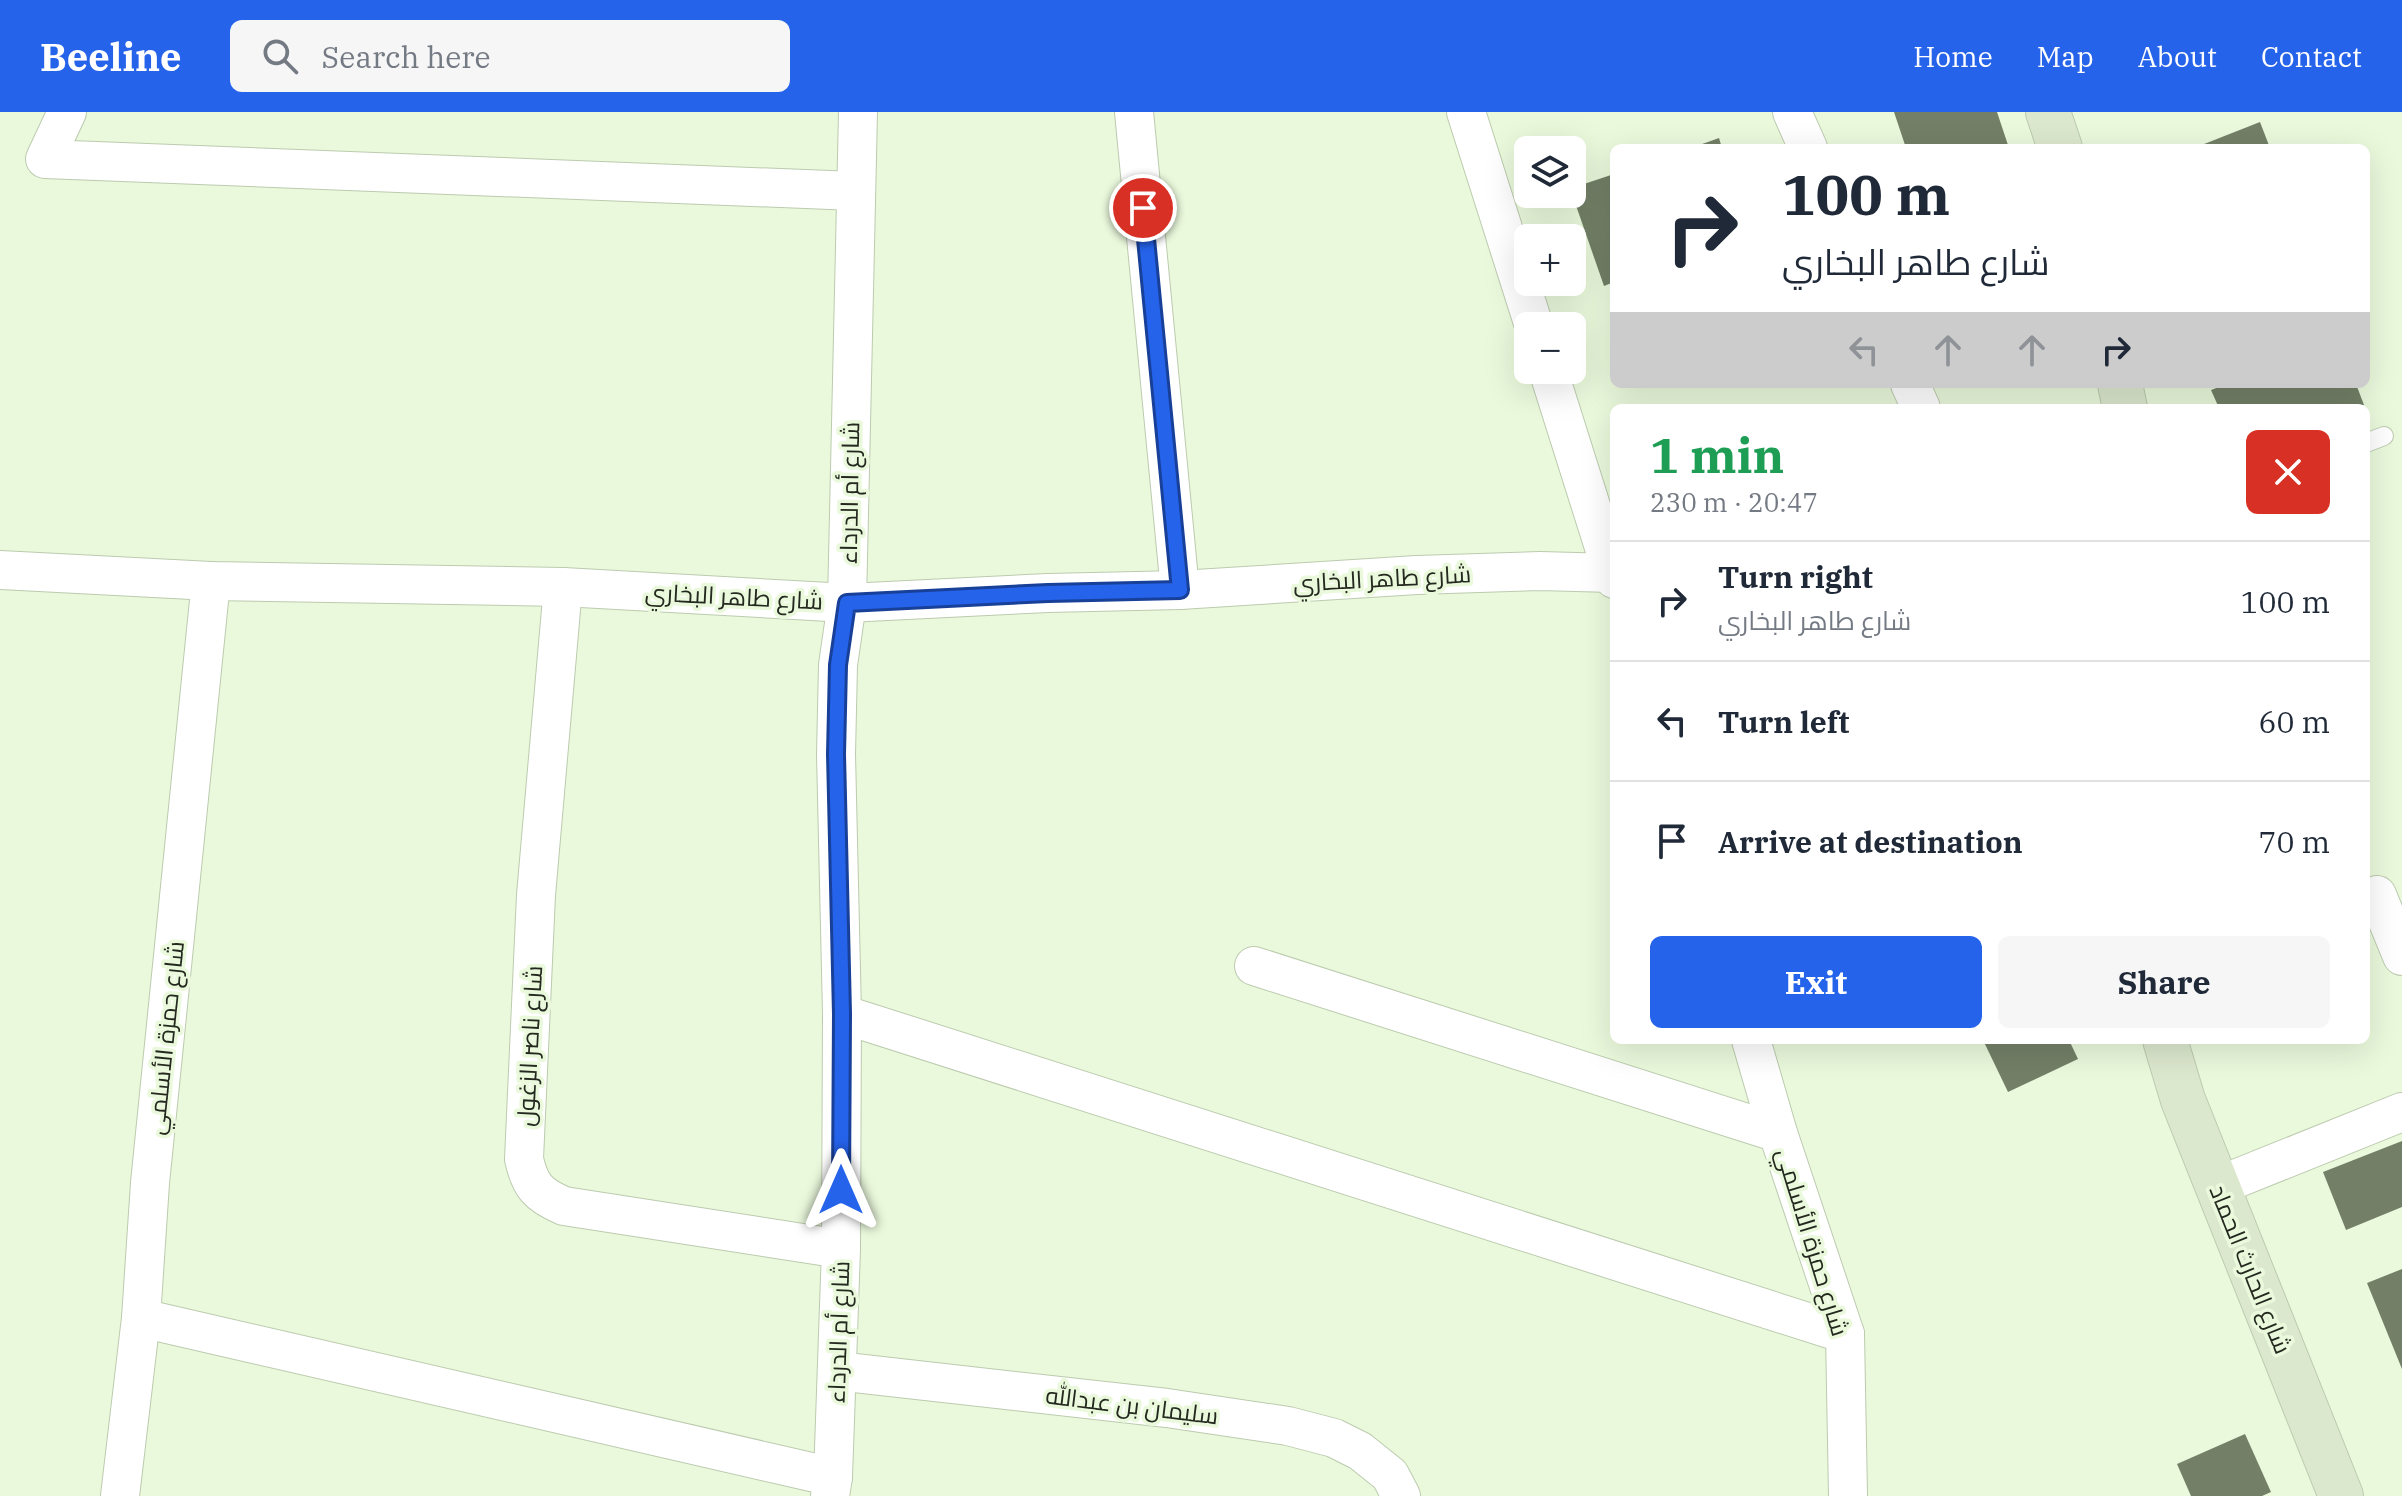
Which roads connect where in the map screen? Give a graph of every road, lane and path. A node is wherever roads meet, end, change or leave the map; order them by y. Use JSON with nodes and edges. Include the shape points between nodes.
{"nodes":[{"id":1,"x":67,"y":112,"type":"edge"},
{"id":2,"x":858,"y":112,"type":"edge"},
{"id":3,"x":1134,"y":112,"type":"edge"},
{"id":4,"x":1466,"y":112,"type":"edge"},
{"id":5,"x":1792,"y":112,"type":"edge"},
{"id":6,"x":2048,"y":112,"type":"edge"},
{"id":7,"x":1806,"y":144,"type":"edge"},
{"id":8,"x":2059,"y":144,"type":"edge"},
{"id":9,"x":855,"y":191,"type":"junction"},
{"id":10,"x":1530,"y":312,"type":"edge"},
{"id":11,"x":1552,"y":384,"type":"edge"},
{"id":12,"x":1610,"y":566,"type":"edge"},
{"id":13,"x":0,"y":570,"type":"edge"},
{"id":14,"x":1610,"y":576,"type":"edge"},
{"id":15,"x":211,"y":581,"type":"junction"},
{"id":16,"x":563,"y":587,"type":"junction"},
{"id":17,"x":1180,"y":590,"type":"junction"},
{"id":18,"x":847,"y":603,"type":"junction"},
{"id":19,"x":2377,"y":895,"type":"dead end"},
{"id":20,"x":2402,"y":956,"type":"edge"},
{"id":21,"x":1254,"y":966,"type":"dead end"},
{"id":22,"x":842,"y":1014,"type":"junction"},
{"id":23,"x":1752,"y":1044,"type":"edge"},
{"id":24,"x":2166,"y":1044,"type":"edge"},
{"id":25,"x":2402,"y":1112,"type":"edge"},
{"id":26,"x":1778,"y":1133,"type":"junction"},
{"id":27,"x":2218,"y":1186,"type":"junction"},
{"id":28,"x":841,"y":1249,"type":"junction"},
{"id":29,"x":141,"y":1318,"type":"junction"},
{"id":30,"x":1845,"y":1334,"type":"junction"},
{"id":31,"x":837,"y":1371,"type":"junction"},
{"id":32,"x":832,"y":1486,"type":"edge"},
{"id":33,"x":120,"y":1496,"type":"edge"},
{"id":34,"x":1401,"y":1496,"type":"edge"},
{"id":35,"x":1848,"y":1496,"type":"edge"},
{"id":36,"x":2341,"y":1496,"type":"edge"}],
"edges":[{"from":1,"to":9,"type":"street","via":[[45,159]]},
{"from":2,"to":9,"type":"street","name":"شارع أم الدرداء"},
{"from":3,"to":17,"type":"street"},
{"from":4,"to":10,"type":"street"},
{"from":5,"to":7,"type":"street"},
{"from":6,"to":8,"type":"street"},
{"from":9,"to":18,"type":"street","name":"شارع أم الدرداء"},
{"from":11,"to":12,"type":"street"},
{"from":13,"to":15,"type":"street","name":"شارع طاهر البخاري"},
{"from":14,"to":17,"type":"street","name":"شارع طاهر البخاري","via":[[1540,571],[1417,575]]},
{"from":15,"to":16,"type":"street","name":"شارع طاهر البخاري"},
{"from":15,"to":29,"type":"street","name":"شارع حمزة الأسلمي"},
{"from":16,"to":18,"type":"street","name":"شارع طاهر البخاري"},
{"from":16,"to":28,"type":"street","name":"شارع ناصر الزغول","via":[[536,895],[524,1159],[528,1179],[564,1206]]},
{"from":17,"to":18,"type":"street","name":"شارع طاهر البخاري"},
{"from":18,"to":22,"type":"street","name":"شارع أم الدرداء","via":[[838,665],[836,754]]},
{"from":19,"to":20,"type":"street"},
{"from":21,"to":26,"type":"street"},
{"from":22,"to":28,"type":"street","name":"شارع أم الدرداء"},
{"from":22,"to":30,"type":"street"},
{"from":23,"to":26,"type":"street","name":"شارع حمزة الأسلمي"},
{"from":24,"to":27,"type":"street","name":"شارع الحارث الحماد"},
{"from":25,"to":27,"type":"street"},
{"from":26,"to":30,"type":"street","name":"شارع حمزة الأسلمي"},
{"from":27,"to":36,"type":"street","name":"شارع الحارث الحماد"},
{"from":28,"to":31,"type":"street","name":"شارع أم الدرداء"},
{"from":29,"to":32,"type":"street"},
{"from":29,"to":33,"type":"street","name":"شارع حمزة الأسلمي"},
{"from":30,"to":35,"type":"street","name":"شارع حمزة الأسلمي"},
{"from":31,"to":32,"type":"street","name":"شارع أم الدرداء"},
{"from":31,"to":34,"type":"street","name":"سليمان بن عبدالله","via":[[1288,1426],[1360,1451],[1390,1475]]}]}
